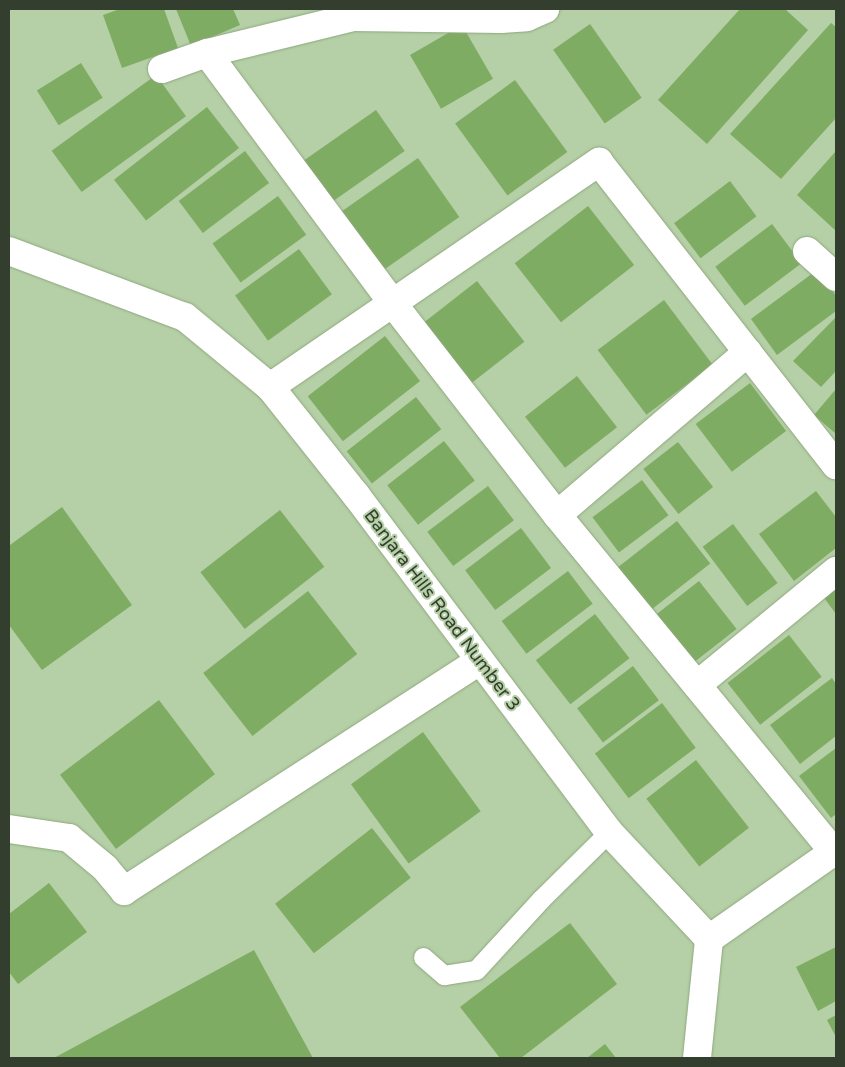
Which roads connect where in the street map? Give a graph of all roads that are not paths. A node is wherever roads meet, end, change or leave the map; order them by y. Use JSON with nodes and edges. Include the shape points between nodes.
{"nodes":[{"id":1,"x":545,"y":9,"type":"edge"},
{"id":2,"x":207,"y":53,"type":"junction"},
{"id":3,"x":162,"y":69,"type":"dead end"},
{"id":4,"x":9,"y":251,"type":"edge"},
{"id":5,"x":807,"y":252,"type":"dead end"},
{"id":6,"x":836,"y":277,"type":"edge"},
{"id":7,"x":394,"y":305,"type":"junction"},
{"id":8,"x":748,"y":352,"type":"junction"},
{"id":9,"x":270,"y":387,"type":"junction"},
{"id":10,"x":836,"y":465,"type":"edge"},
{"id":11,"x":557,"y":514,"type":"junction"},
{"id":12,"x":836,"y":570,"type":"edge"},
{"id":13,"x":480,"y":661,"type":"junction"},
{"id":14,"x":697,"y":685,"type":"junction"},
{"id":15,"x":9,"y":829,"type":"edge"},
{"id":16,"x":609,"y":832,"type":"junction"},
{"id":17,"x":835,"y":851,"type":"edge"},
{"id":18,"x":709,"y":939,"type":"junction"},
{"id":19,"x":424,"y":957,"type":"dead end"},
{"id":20,"x":697,"y":1058,"type":"edge"}],
"edges":[{"from":1,"to":2,"type":"street","via":[[527,17],[500,19],[354,17]]},
{"from":2,"to":3,"type":"street"},
{"from":2,"to":7,"type":"street"},
{"from":4,"to":9,"type":"street","name":"Banjara Hills Road Number 3","via":[[185,317]]},
{"from":5,"to":6,"type":"street"},
{"from":7,"to":8,"type":"street","via":[[599,162]]},
{"from":7,"to":9,"type":"street"},
{"from":7,"to":11,"type":"street"},
{"from":8,"to":10,"type":"street"},
{"from":8,"to":11,"type":"street"},
{"from":9,"to":13,"type":"street","name":"Banjara Hills Road Number 3"},
{"from":11,"to":14,"type":"street"},
{"from":12,"to":14,"type":"street"},
{"from":13,"to":15,"type":"street","via":[[124,891],[105,868],[69,838]]},
{"from":13,"to":16,"type":"street","name":"Banjara Hills Road Number 3"},
{"from":14,"to":17,"type":"street"},
{"from":16,"to":18,"type":"street","name":"Banjara Hills Road Number 3"},
{"from":16,"to":19,"type":"lane","via":[[540,899],[476,970],[444,975]]},
{"from":17,"to":18,"type":"street"},
{"from":18,"to":20,"type":"street"}]}
